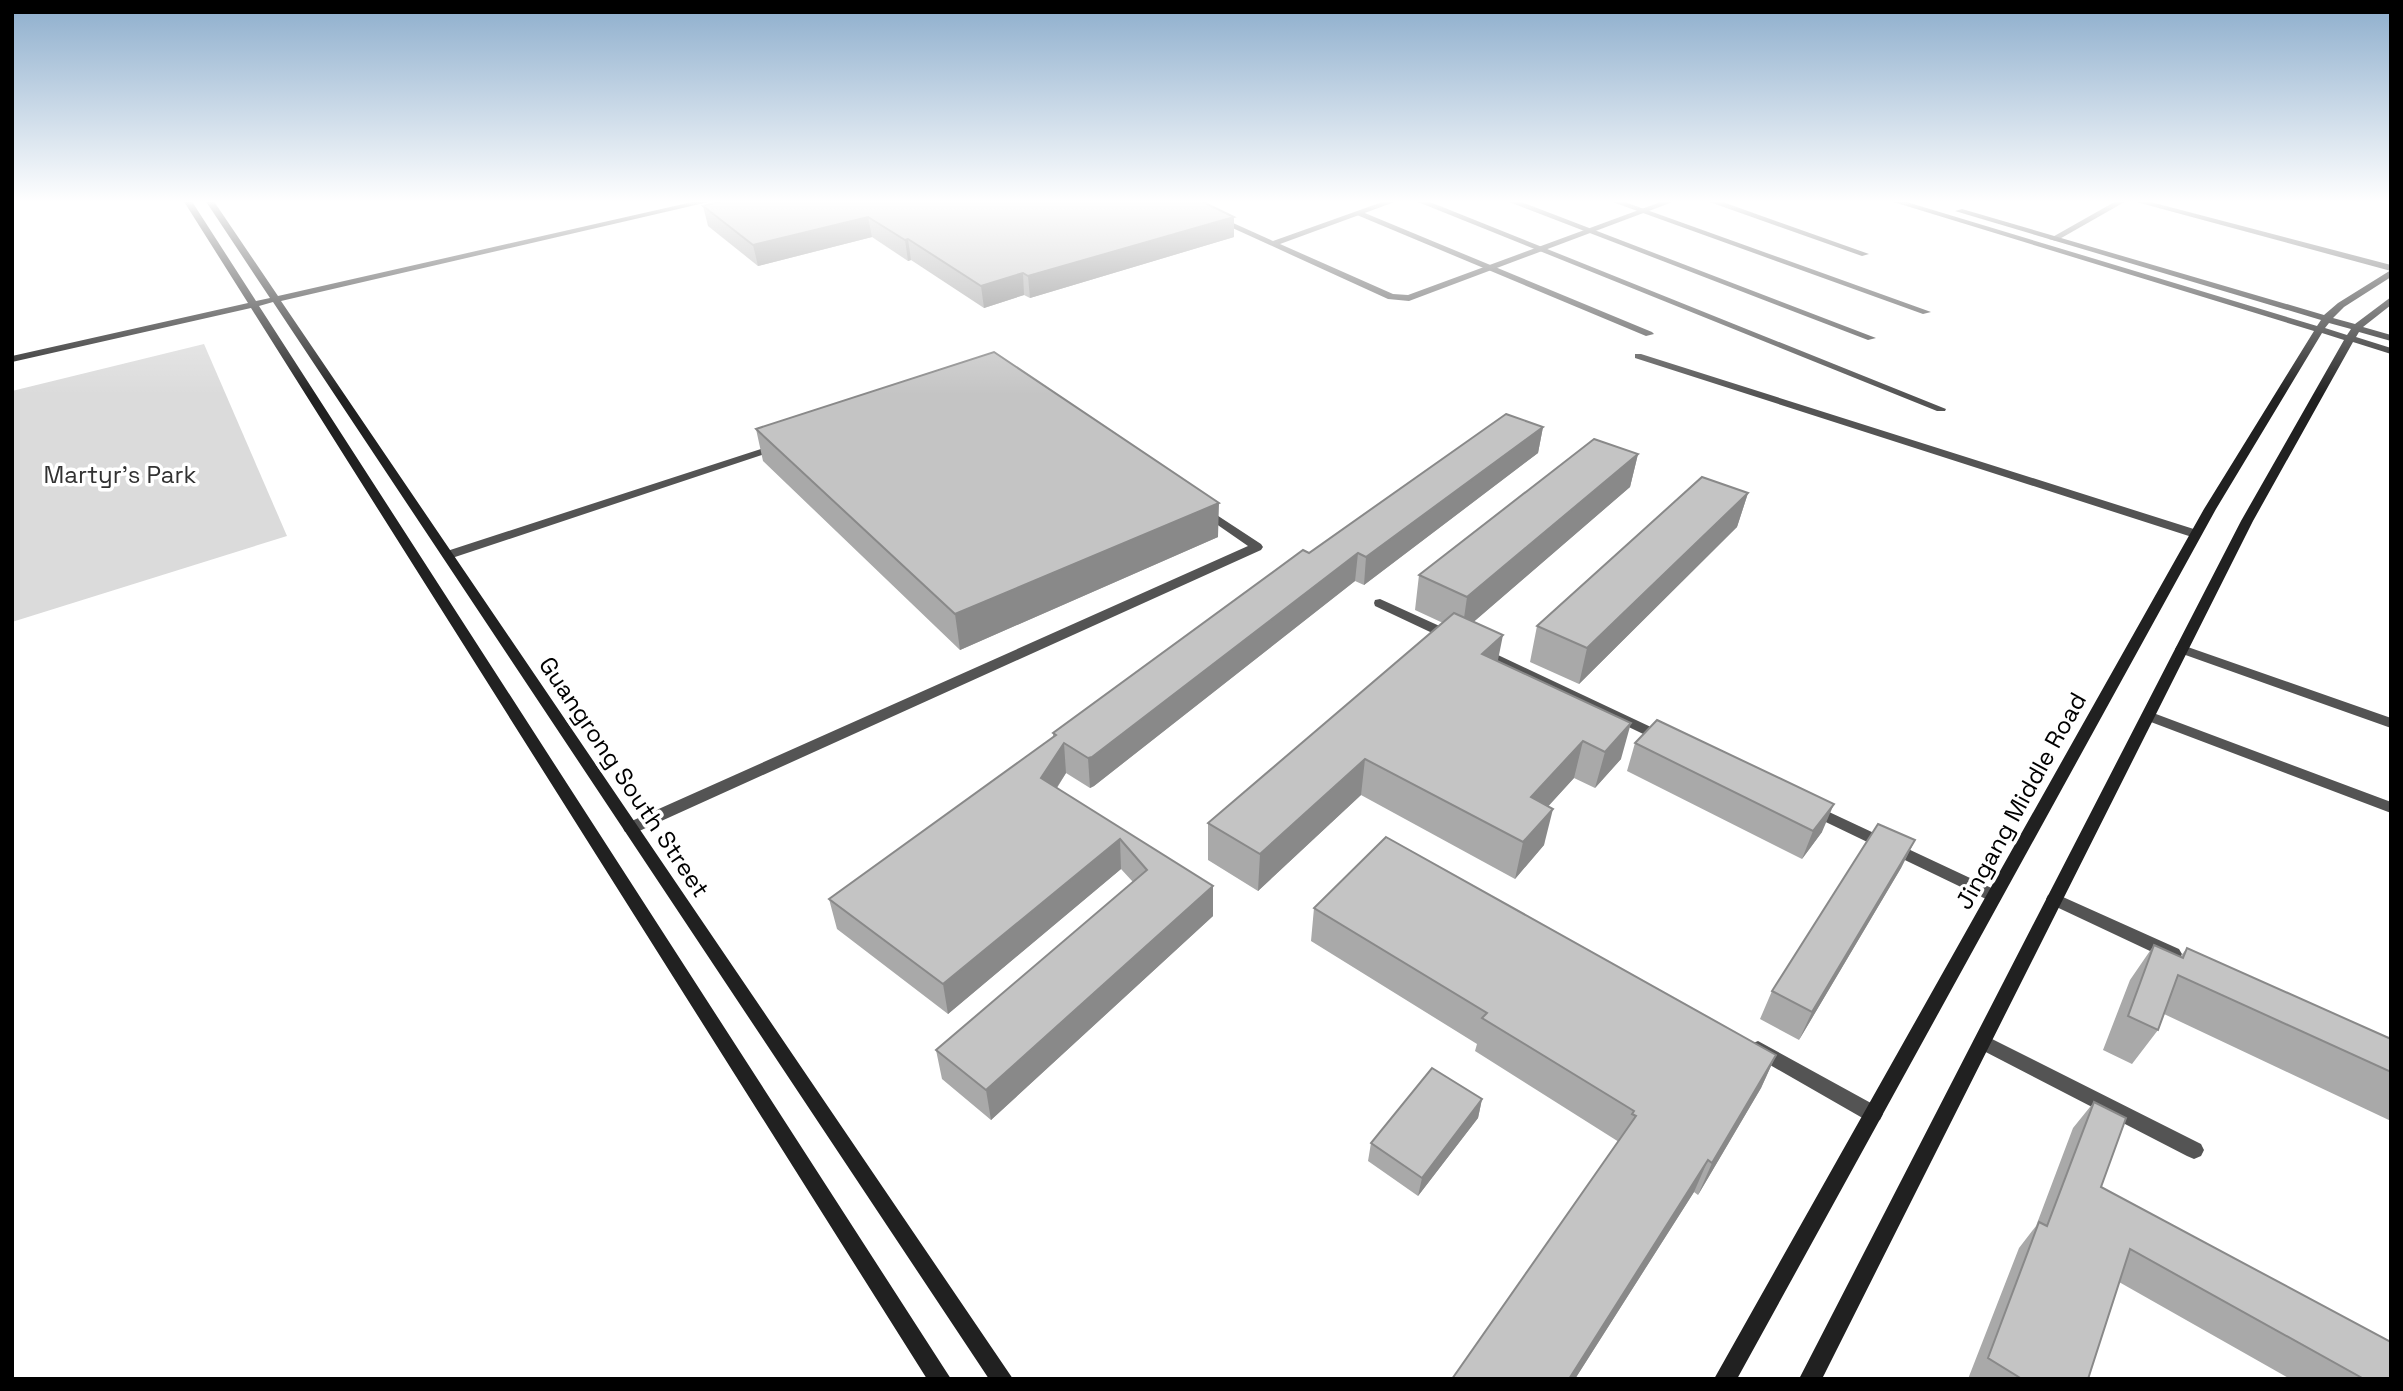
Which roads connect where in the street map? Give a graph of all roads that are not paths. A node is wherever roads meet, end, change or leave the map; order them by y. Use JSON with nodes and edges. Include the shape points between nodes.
{"nodes":[{"id":1,"x":229,"y":265,"type":"edge"},
{"id":2,"x":253,"y":265,"type":"edge"},
{"id":3,"x":407,"y":265,"type":"edge"},
{"id":4,"x":416,"y":265,"type":"edge"},
{"id":5,"x":1321,"y":265,"type":"edge"},
{"id":6,"x":1484,"y":265,"type":"edge"},
{"id":7,"x":1500,"y":265,"type":"edge"},
{"id":8,"x":1579,"y":265,"type":"edge"},
{"id":9,"x":1679,"y":265,"type":"edge"},
{"id":10,"x":1793,"y":265,"type":"edge"},
{"id":11,"x":2117,"y":265,"type":"edge"},
{"id":12,"x":2135,"y":265,"type":"edge"},
{"id":13,"x":2369,"y":265,"type":"edge"},
{"id":14,"x":1491,"y":268,"type":"junction"},
{"id":15,"x":2391,"y":271,"type":"edge"},
{"id":16,"x":274,"y":296,"type":"junction"},
{"id":17,"x":2391,"y":300,"type":"edge"},
{"id":18,"x":252,"y":301,"type":"junction"},
{"id":19,"x":1926,"y":312,"type":"dead end"},
{"id":20,"x":2322,"y":324,"type":"junction"},
{"id":21,"x":2353,"y":333,"type":"junction"},
{"id":22,"x":1649,"y":334,"type":"dead end"},
{"id":23,"x":1871,"y":338,"type":"dead end"},
{"id":24,"x":2391,"y":338,"type":"edge"},
{"id":25,"x":12,"y":351,"type":"edge"},
{"id":26,"x":2391,"y":351,"type":"edge"},
{"id":27,"x":1638,"y":355,"type":"dead end"},
{"id":28,"x":12,"y":359,"type":"edge"},
{"id":29,"x":1941,"y":409,"type":"dead end"},
{"id":30,"x":791,"y":442,"type":"edge"},
{"id":31,"x":1191,"y":501,"type":"edge"},
{"id":32,"x":2196,"y":534,"type":"junction"},
{"id":33,"x":448,"y":555,"type":"junction"},
{"id":34,"x":1380,"y":603,"type":"dead end"},
{"id":35,"x":2182,"y":649,"type":"junction"},
{"id":36,"x":2148,"y":716,"type":"junction"},
{"id":37,"x":2391,"y":723,"type":"edge"},
{"id":38,"x":1681,"y":747,"type":"edge"},
{"id":39,"x":1794,"y":800,"type":"edge"},
{"id":40,"x":2391,"y":808,"type":"edge"},
{"id":41,"x":631,"y":828,"type":"junction"},
{"id":42,"x":1994,"y":896,"type":"junction"},
{"id":43,"x":2054,"y":900,"type":"junction"},
{"id":44,"x":2191,"y":962,"type":"edge"},
{"id":45,"x":1740,"y":1039,"type":"edge"},
{"id":46,"x":1982,"y":1042,"type":"junction"},
{"id":47,"x":1873,"y":1114,"type":"junction"},
{"id":48,"x":2194,"y":1150,"type":"dead end"},
{"id":49,"x":940,"y":1379,"type":"edge"},
{"id":50,"x":1002,"y":1379,"type":"edge"},
{"id":51,"x":1726,"y":1379,"type":"edge"},
{"id":52,"x":1810,"y":1379,"type":"edge"}],
"edges":[{"from":1,"to":18,"type":"street"},
{"from":2,"to":16,"type":"street","name":"Guangrong South Street"},
{"from":3,"to":16,"type":"street"},
{"from":4,"to":16,"type":"street"},
{"from":5,"to":14,"type":"street","via":[[1398,298]]},
{"from":6,"to":14,"type":"street"},
{"from":7,"to":14,"type":"street"},
{"from":8,"to":29,"type":"street"},
{"from":9,"to":23,"type":"street"},
{"from":10,"to":19,"type":"street"},
{"from":11,"to":20,"type":"street"},
{"from":12,"to":20,"type":"street"},
{"from":13,"to":15,"type":"street"},
{"from":14,"to":22,"type":"street"},
{"from":15,"to":20,"type":"street","name":"Jingang Middle Road"},
{"from":16,"to":18,"type":"street"},
{"from":16,"to":33,"type":"street","name":"Guangrong South Street"},
{"from":17,"to":21,"type":"street"},
{"from":18,"to":25,"type":"street"},
{"from":18,"to":28,"type":"street"},
{"from":18,"to":49,"type":"street"},
{"from":20,"to":21,"type":"street"},
{"from":20,"to":32,"type":"street","name":"Jingang Middle Road"},
{"from":21,"to":24,"type":"street"},
{"from":21,"to":26,"type":"street"},
{"from":21,"to":35,"type":"street","via":[[2247,521]]},
{"from":27,"to":32,"type":"street"},
{"from":30,"to":33,"type":"street"},
{"from":31,"to":41,"type":"street","via":[[1257,547]]},
{"from":32,"to":42,"type":"street","name":"Jingang Middle Road"},
{"from":33,"to":41,"type":"street","name":"Guangrong South Street"},
{"from":34,"to":38,"type":"street"},
{"from":35,"to":36,"type":"street"},
{"from":35,"to":37,"type":"street"},
{"from":36,"to":40,"type":"street"},
{"from":36,"to":43,"type":"street"},
{"from":39,"to":42,"type":"street"},
{"from":41,"to":50,"type":"street","name":"Guangrong South Street"},
{"from":42,"to":47,"type":"street","name":"Jingang Middle Road"},
{"from":43,"to":44,"type":"street"},
{"from":43,"to":46,"type":"street"},
{"from":45,"to":47,"type":"street"},
{"from":46,"to":48,"type":"street"},
{"from":46,"to":52,"type":"street"},
{"from":47,"to":51,"type":"street","name":"Jingang Middle Road"}]}
